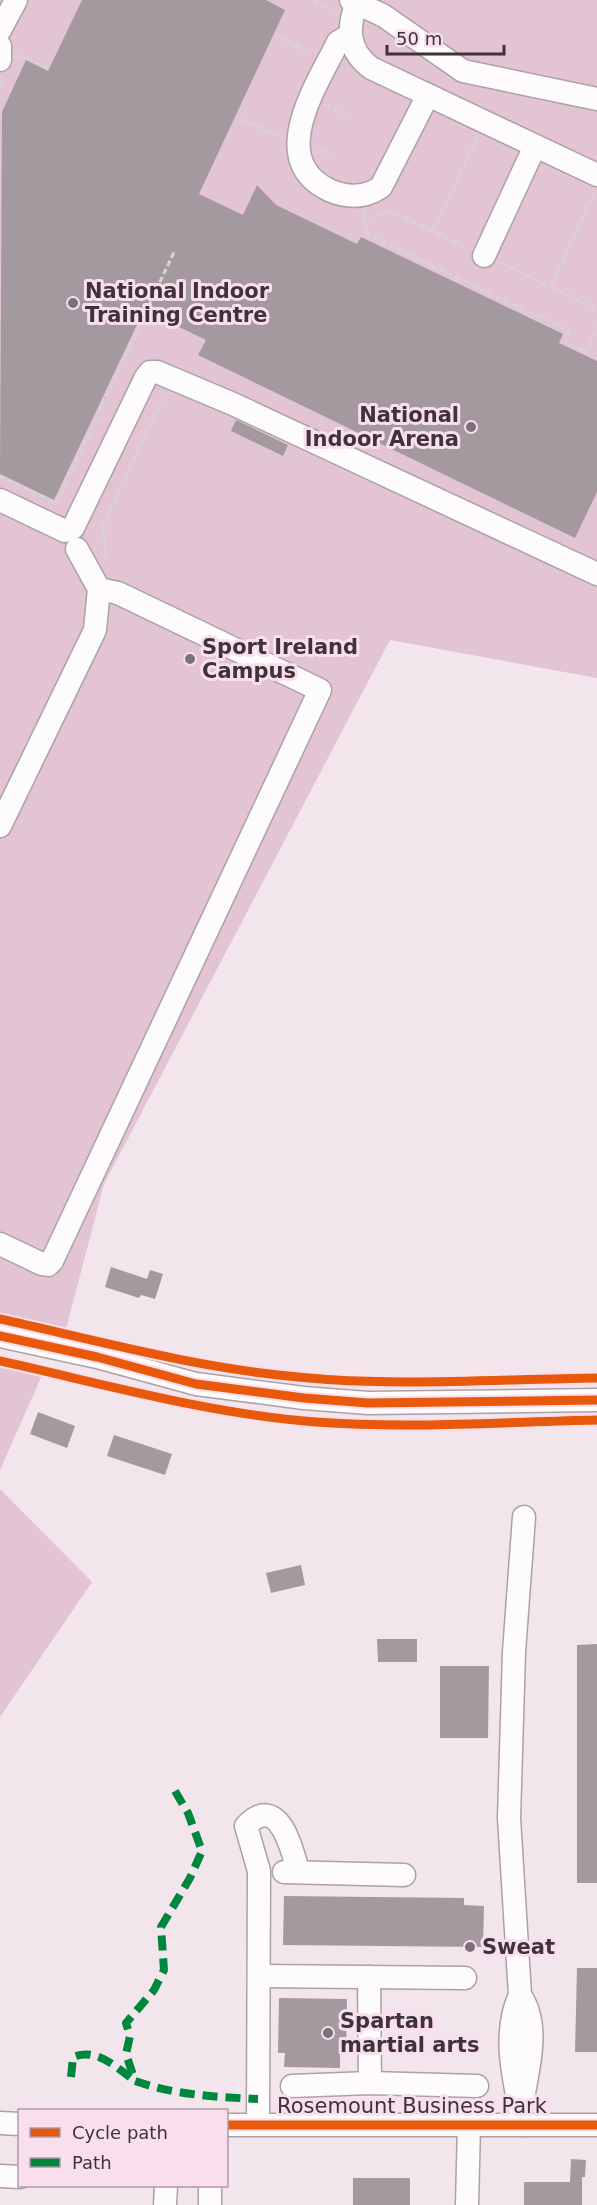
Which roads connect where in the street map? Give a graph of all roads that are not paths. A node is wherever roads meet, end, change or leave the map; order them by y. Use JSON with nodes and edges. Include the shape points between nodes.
{"nodes":[{"id":1,"x":16,"y":0,"type":"edge"},
{"id":2,"x":355,"y":1,"type":"edge"},
{"id":3,"x":0,"y":30,"type":"edge"},
{"id":4,"x":0,"y":46,"type":"edge"},
{"id":5,"x":339,"y":46,"type":"junction"},
{"id":6,"x":0,"y":60,"type":"edge"},
{"id":7,"x":428,"y":95,"type":"junction"},
{"id":8,"x":597,"y":99,"type":"edge"},
{"id":9,"x":535,"y":146,"type":"junction"},
{"id":10,"x":597,"y":174,"type":"edge"},
{"id":11,"x":484,"y":255,"type":"dead end"},
{"id":12,"x":0,"y":500,"type":"edge"},
{"id":13,"x":77,"y":549,"type":"dead end"},
{"id":14,"x":597,"y":574,"type":"edge"},
{"id":15,"x":99,"y":589,"type":"junction"},
{"id":16,"x":0,"y":826,"type":"edge"},
{"id":17,"x":0,"y":1244,"type":"edge"},
{"id":18,"x":0,"y":1336,"type":"edge"},
{"id":19,"x":597,"y":1400,"type":"edge"},
{"id":20,"x":524,"y":1517,"type":"dead end"},
{"id":21,"x":404,"y":1875,"type":"dead end"},
{"id":22,"x":259,"y":1976,"type":"junction"},
{"id":23,"x":369,"y":1977,"type":"junction"},
{"id":24,"x":465,"y":1978,"type":"dead end"},
{"id":25,"x":370,"y":2083,"type":"junction"},
{"id":26,"x":292,"y":2086,"type":"dead end"},
{"id":27,"x":477,"y":2086,"type":"dead end"},
{"id":28,"x":522,"y":2120,"type":"junction"},
{"id":29,"x":0,"y":2123,"type":"edge"},
{"id":30,"x":258,"y":2123,"type":"junction"},
{"id":31,"x":18,"y":2124,"type":"edge"},
{"id":32,"x":228,"y":2125,"type":"edge"},
{"id":33,"x":469,"y":2125,"type":"junction"},
{"id":34,"x":597,"y":2125,"type":"edge"},
{"id":35,"x":0,"y":2176,"type":"edge"},
{"id":36,"x":18,"y":2177,"type":"edge"},
{"id":37,"x":166,"y":2187,"type":"edge"},
{"id":38,"x":210,"y":2187,"type":"edge"},
{"id":39,"x":165,"y":2205,"type":"edge"},
{"id":40,"x":210,"y":2205,"type":"edge"},
{"id":41,"x":467,"y":2205,"type":"edge"}],
"edges":[{"from":1,"to":3,"type":"street"},
{"from":2,"to":5,"type":"street"},
{"from":2,"to":8,"type":"street","via":[[384,16],[463,71]]},
{"from":4,"to":6,"type":"street"},
{"from":5,"to":7,"type":"street","via":[[354,48],[364,62]]},
{"from":5,"to":7,"type":"street","via":[[311,99],[297,142],[307,172],[322,186],[340,195],[370,194],[387,180]]},
{"from":7,"to":9,"type":"street"},
{"from":9,"to":10,"type":"street"},
{"from":9,"to":11,"type":"street"},
{"from":12,"to":14,"type":"street","via":[[65,531],[73,528],[146,377],[157,372]]},
{"from":13,"to":15,"type":"street"},
{"from":15,"to":16,"type":"street","via":[[95,630]]},
{"from":15,"to":17,"type":"street","via":[[118,592],[321,690],[52,1262],[42,1264]]},
{"from":18,"to":19,"type":"street","via":[[196,1384],[304,1398],[368,1403]]},
{"from":20,"to":28,"type":"street","via":[[514,1652],[509,1818],[520,1995],[511,2014],[512,2066]]},
{"from":21,"to":22,"type":"street","via":[[291,1872],[284,1829],[274,1818],[253,1818],[246,1826],[259,1871]]},
{"from":22,"to":23,"type":"street"},
{"from":22,"to":30,"type":"street"},
{"from":23,"to":24,"type":"street"},
{"from":23,"to":25,"type":"street"},
{"from":25,"to":26,"type":"street"},
{"from":25,"to":27,"type":"street"},
{"from":28,"to":33,"type":"street","name":"Rosemount Business Park"},
{"from":28,"to":34,"type":"street","name":"Rosemount Business Park"},
{"from":29,"to":31,"type":"street"},
{"from":30,"to":32,"type":"street","name":"Rosemount Business Park"},
{"from":30,"to":33,"type":"street","name":"Rosemount Business Park"},
{"from":33,"to":41,"type":"street","name":"Rosemount Business Park"},
{"from":35,"to":36,"type":"street"},
{"from":37,"to":39,"type":"street"},
{"from":38,"to":40,"type":"street"}]}
